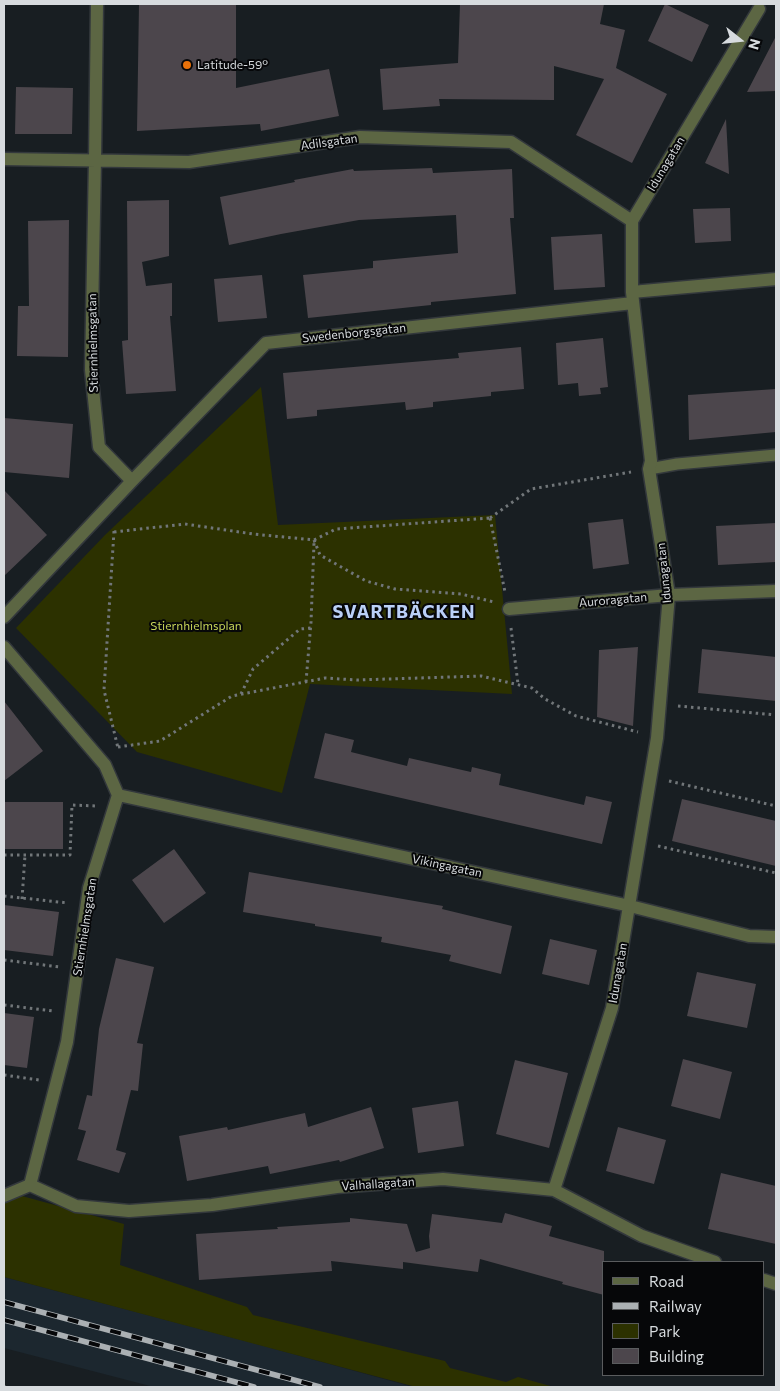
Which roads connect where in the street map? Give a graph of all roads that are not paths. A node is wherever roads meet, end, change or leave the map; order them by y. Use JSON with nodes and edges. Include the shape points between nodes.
{"nodes":[{"id":1,"x":97,"y":4,"type":"edge"},
{"id":2,"x":759,"y":9,"type":"dead end"},
{"id":3,"x":4,"y":160,"type":"edge"},
{"id":4,"x":95,"y":160,"type":"junction"},
{"id":5,"x":632,"y":221,"type":"junction"},
{"id":6,"x":776,"y":279,"type":"edge"},
{"id":7,"x":632,"y":297,"type":"junction"},
{"id":8,"x":776,"y":455,"type":"edge"},
{"id":9,"x":649,"y":469,"type":"junction"},
{"id":10,"x":132,"y":481,"type":"junction"},
{"id":11,"x":776,"y":591,"type":"edge"},
{"id":12,"x":669,"y":595,"type":"junction"},
{"id":13,"x":509,"y":609,"type":"road end"},
{"id":14,"x":4,"y":617,"type":"edge"},
{"id":15,"x":4,"y":647,"type":"edge"},
{"id":16,"x":116,"y":800,"type":"junction"},
{"id":17,"x":630,"y":906,"type":"junction"},
{"id":18,"x":776,"y":937,"type":"edge"},
{"id":19,"x":30,"y":1185,"type":"junction"},
{"id":20,"x":554,"y":1190,"type":"junction"},
{"id":21,"x":4,"y":1196,"type":"edge"},
{"id":22,"x":712,"y":1261,"type":"edge"}],
"edges":[{"from":1,"to":4,"type":"street","name":"Stiernhielmsgatan"},
{"from":2,"to":5,"type":"street","name":"Idunagatan"},
{"from":3,"to":4,"type":"street","name":"Adilsgatan"},
{"from":4,"to":5,"type":"street","name":"Adilsgatan","via":[[189,162],[360,137],[511,142]]},
{"from":4,"to":10,"type":"street","name":"Stiernhielmsgatan","via":[[91,370],[99,447]]},
{"from":5,"to":7,"type":"street","name":"Idunagatan"},
{"from":6,"to":7,"type":"street","name":"Swedenborgsgatan"},
{"from":7,"to":9,"type":"street","name":"Idunagatan","via":[[651,460]]},
{"from":7,"to":10,"type":"street","name":"Swedenborgsgatan","via":[[266,343]]},
{"from":8,"to":9,"type":"lane"},
{"from":9,"to":12,"type":"street","name":"Idunagatan"},
{"from":10,"to":14,"type":"street"},
{"from":11,"to":12,"type":"street","name":"Auroragatan"},
{"from":12,"to":13,"type":"street","name":"Auroragatan"},
{"from":12,"to":17,"type":"street","name":"Idunagatan","via":[[657,738]]},
{"from":15,"to":16,"type":"street","via":[[105,765]]},
{"from":16,"to":17,"type":"street","name":"Vikingagatan"},
{"from":16,"to":19,"type":"street","name":"Stiernhielmsgatan","via":[[89,888],[67,1042]]},
{"from":17,"to":18,"type":"street","name":"Vikingagatan","via":[[749,936]]},
{"from":17,"to":20,"type":"street","name":"Idunagatan","via":[[612,1008]]},
{"from":19,"to":20,"type":"street","name":"Valhallagatan","via":[[76,1206],[129,1211],[212,1205],[337,1187],[443,1179]]},
{"from":19,"to":21,"type":"street"},
{"from":20,"to":22,"type":"street","name":"Valhallagatan","via":[[642,1236]]}]}
